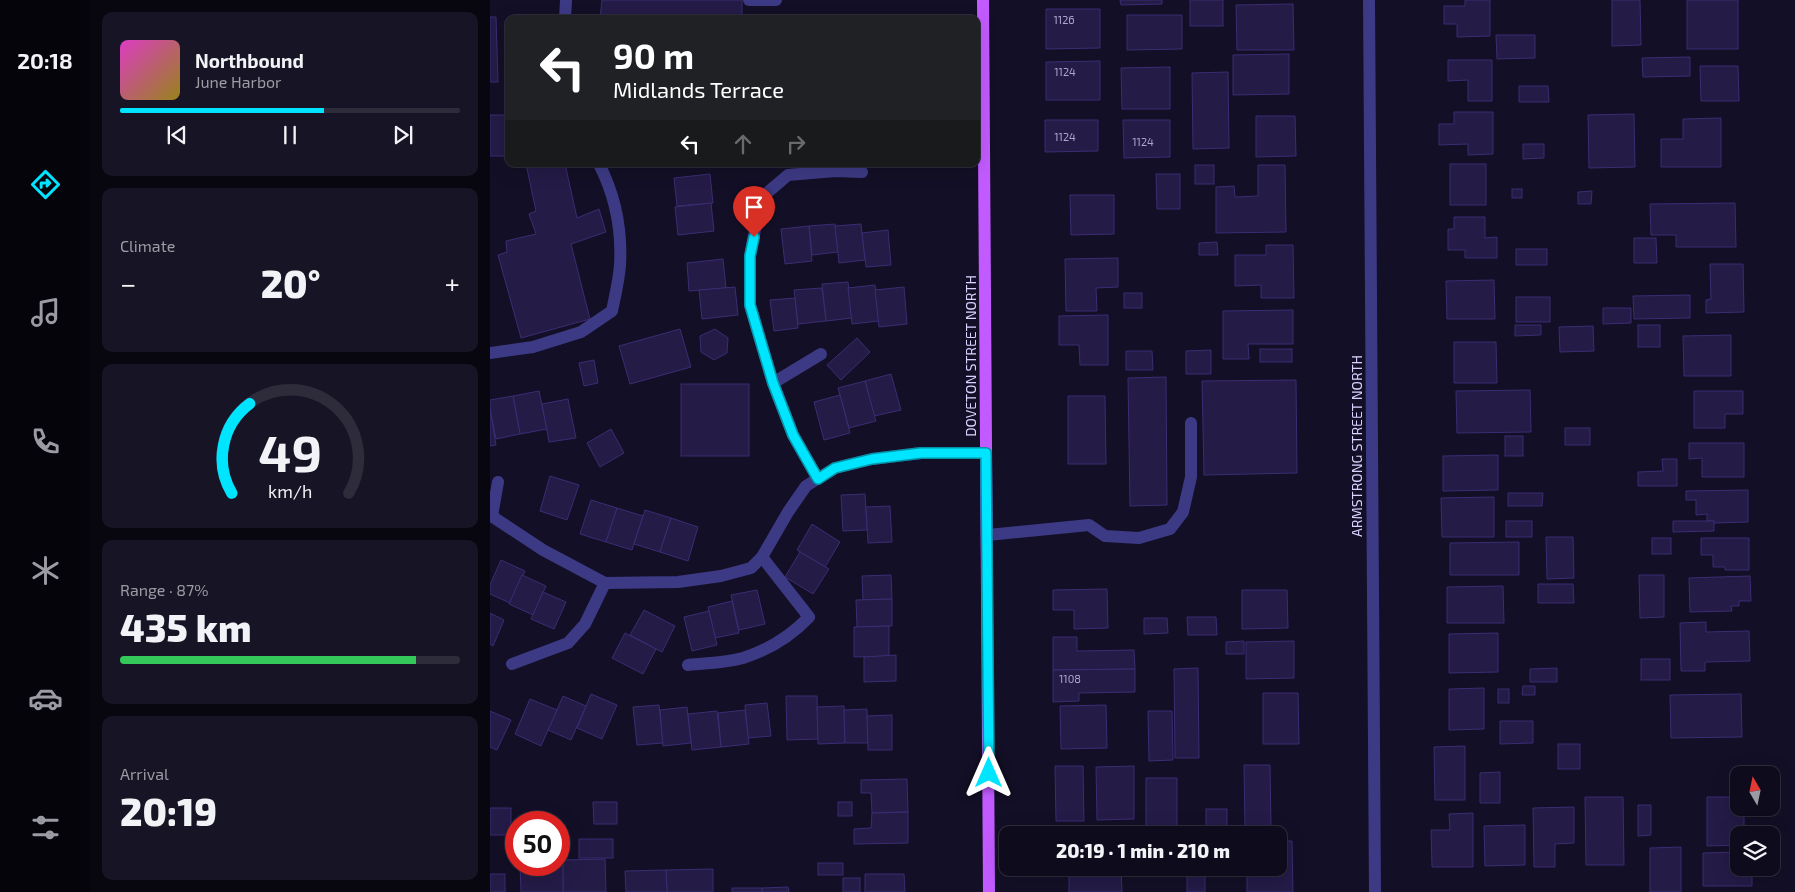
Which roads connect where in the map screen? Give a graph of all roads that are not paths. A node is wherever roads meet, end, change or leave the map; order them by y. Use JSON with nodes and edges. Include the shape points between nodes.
{"nodes":[{"id":1,"x":566,"y":0,"type":"edge"},
{"id":2,"x":750,"y":0,"type":"edge"},
{"id":3,"x":776,"y":0,"type":"edge"},
{"id":4,"x":983,"y":0,"type":"edge"},
{"id":5,"x":1369,"y":0,"type":"edge"},
{"id":6,"x":565,"y":15,"type":"edge"},
{"id":7,"x":600,"y":167,"type":"edge"},
{"id":8,"x":862,"y":172,"type":"dead end"},
{"id":9,"x":490,"y":353,"type":"edge"},
{"id":10,"x":821,"y":354,"type":"dead end"},
{"id":11,"x":773,"y":383,"type":"junction"},
{"id":12,"x":1191,"y":423,"type":"dead end"},
{"id":13,"x":986,"y":453,"type":"junction"},
{"id":14,"x":818,"y":479,"type":"junction"},
{"id":15,"x":498,"y":482,"type":"dead end"},
{"id":16,"x":491,"y":516,"type":"edge"},
{"id":17,"x":988,"y":535,"type":"junction"},
{"id":18,"x":762,"y":557,"type":"junction"},
{"id":19,"x":605,"y":583,"type":"junction"},
{"id":20,"x":512,"y":664,"type":"dead end"},
{"id":21,"x":688,"y":665,"type":"dead end"},
{"id":22,"x":990,"y":892,"type":"edge"},
{"id":23,"x":1375,"y":892,"type":"edge"}],
"edges":[{"from":1,"to":6,"type":"street"},
{"from":2,"to":3,"type":"street"},
{"from":4,"to":13,"type":"main road","name":"DOVETON STREET NORTH"},
{"from":5,"to":23,"type":"street","name":"ARMSTRONG STREET NORTH"},
{"from":7,"to":9,"type":"street","via":[[617,215],[620,265],[612,311],[581,332],[533,347]]},
{"from":8,"to":11,"type":"street","via":[[788,175],[761,198],[750,256],[750,305]]},
{"from":10,"to":11,"type":"street"},
{"from":11,"to":14,"type":"street","via":[[793,435]]},
{"from":12,"to":17,"type":"street","via":[[1191,477],[1183,512],[1170,530],[1139,538],[1106,536],[1089,526]]},
{"from":13,"to":14,"type":"street","via":[[921,453],[872,459],[835,468]]},
{"from":13,"to":17,"type":"main road","name":"DOVETON STREET NORTH"},
{"from":14,"to":18,"type":"street","via":[[806,486],[792,505]]},
{"from":15,"to":16,"type":"street"},
{"from":16,"to":19,"type":"street","via":[[543,550]]},
{"from":17,"to":22,"type":"main road","name":"DOVETON STREET NORTH"},
{"from":18,"to":19,"type":"street","via":[[751,568],[721,576],[678,582]]},
{"from":18,"to":21,"type":"street","via":[[809,617],[796,631],[772,646],[742,658]]},
{"from":19,"to":20,"type":"street","via":[[585,624],[568,643]]}]}
